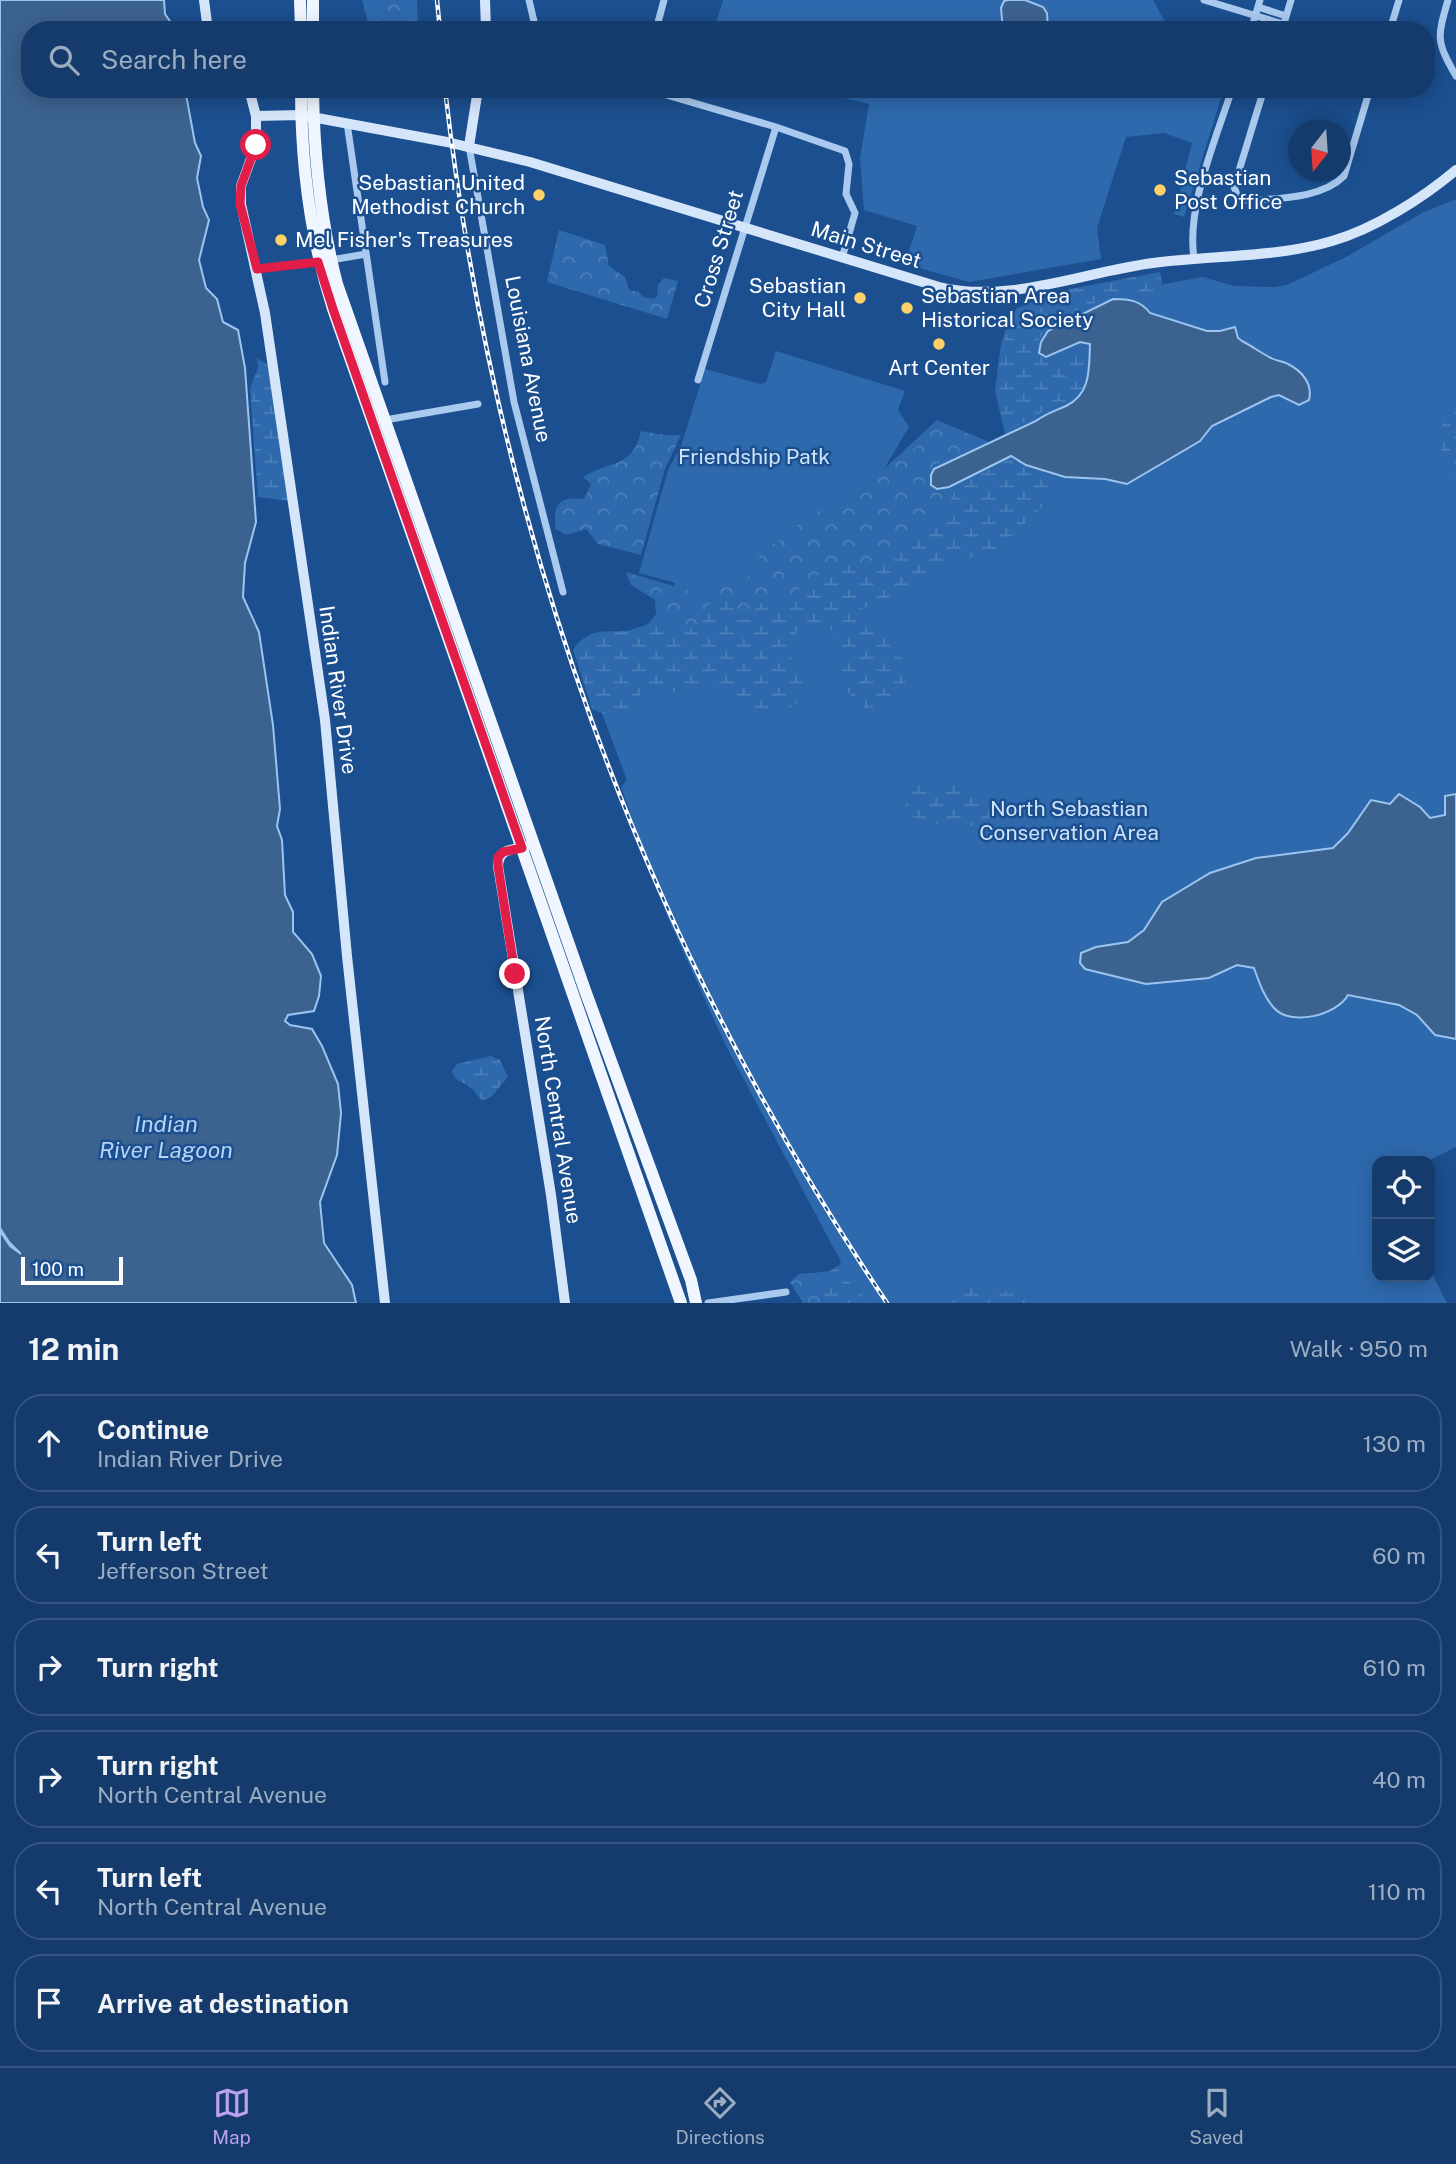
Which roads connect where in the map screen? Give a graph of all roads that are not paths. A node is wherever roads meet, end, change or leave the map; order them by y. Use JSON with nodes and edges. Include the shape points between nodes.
{"nodes":[{"id":1,"x":204,"y":0,"type":"edge"},
{"id":2,"x":300,"y":0,"type":"edge"},
{"id":3,"x":313,"y":0,"type":"edge"},
{"id":4,"x":485,"y":0,"type":"edge"},
{"id":5,"x":530,"y":0,"type":"edge"},
{"id":6,"x":664,"y":0,"type":"edge"},
{"id":7,"x":1203,"y":0,"type":"edge"},
{"id":8,"x":1291,"y":0,"type":"edge"},
{"id":9,"x":1399,"y":0,"type":"edge"},
{"id":10,"x":1448,"y":0,"type":"edge"},
{"id":11,"x":1255,"y":15,"type":"edge"},
{"id":12,"x":1286,"y":16,"type":"junction"},
{"id":13,"x":207,"y":21,"type":"edge"},
{"id":14,"x":300,"y":21,"type":"edge"},
{"id":15,"x":313,"y":21,"type":"edge"},
{"id":16,"x":486,"y":21,"type":"edge"},
{"id":17,"x":534,"y":21,"type":"edge"},
{"id":18,"x":658,"y":21,"type":"edge"},
{"id":19,"x":1284,"y":21,"type":"edge"},
{"id":20,"x":1393,"y":21,"type":"edge"},
{"id":21,"x":1456,"y":76,"type":"edge"},
{"id":22,"x":251,"y":98,"type":"edge"},
{"id":23,"x":303,"y":98,"type":"edge"},
{"id":24,"x":311,"y":98,"type":"edge"},
{"id":25,"x":477,"y":98,"type":"edge"},
{"id":26,"x":677,"y":98,"type":"edge"},
{"id":27,"x":1229,"y":98,"type":"edge"},
{"id":28,"x":1261,"y":98,"type":"edge"},
{"id":29,"x":1367,"y":98,"type":"edge"},
{"id":30,"x":256,"y":116,"type":"junction"},
{"id":31,"x":307,"y":116,"type":"junction"},
{"id":32,"x":347,"y":123,"type":"junction"},
{"id":33,"x":776,"y":127,"type":"junction"},
{"id":34,"x":469,"y":146,"type":"junction"},
{"id":35,"x":1456,"y":170,"type":"edge"},
{"id":36,"x":743,"y":228,"type":"junction"},
{"id":37,"x":366,"y":254,"type":"junction"},
{"id":38,"x":842,"y":258,"type":"junction"},
{"id":39,"x":1194,"y":258,"type":"junction"},
{"id":40,"x":325,"y":261,"type":"junction"},
{"id":41,"x":257,"y":269,"type":"junction"},
{"id":42,"x":698,"y":380,"type":"dead end"},
{"id":43,"x":385,"y":383,"type":"dead end"},
{"id":44,"x":478,"y":404,"type":"dead end"},
{"id":45,"x":380,"y":425,"type":"junction"},
{"id":46,"x":563,"y":592,"type":"dead end"},
{"id":47,"x":528,"y":846,"type":"junction"},
{"id":48,"x":580,"y":994,"type":"junction"},
{"id":49,"x":676,"y":1286,"type":"junction"},
{"id":50,"x":786,"y":1292,"type":"dead end"},
{"id":51,"x":385,"y":1303,"type":"edge"},
{"id":52,"x":565,"y":1303,"type":"edge"},
{"id":53,"x":681,"y":1303,"type":"edge"},
{"id":54,"x":695,"y":1303,"type":"edge"},
{"id":55,"x":708,"y":1303,"type":"edge"}],
"edges":[{"from":1,"to":13,"type":"street"},
{"from":2,"to":14,"type":"main road"},
{"from":3,"to":15,"type":"main road"},
{"from":4,"to":16,"type":"street"},
{"from":5,"to":17,"type":"street"},
{"from":6,"to":18,"type":"street"},
{"from":7,"to":11,"type":"street"},
{"from":8,"to":12,"type":"street"},
{"from":9,"to":20,"type":"street"},
{"from":10,"to":21,"type":"street","via":[[1439,30],[1441,51]]},
{"from":11,"to":12,"type":"street"},
{"from":12,"to":19,"type":"street"},
{"from":22,"to":30,"type":"street","name":"Indian River Drive"},
{"from":23,"to":31,"type":"main road"},
{"from":24,"to":31,"type":"main road"},
{"from":25,"to":34,"type":"street","name":"Louisiana Avenue"},
{"from":26,"to":33,"type":"street"},
{"from":27,"to":39,"type":"street","via":[[1194,214]]},
{"from":28,"to":29,"type":"street","via":[[1234,187],[1238,197],[1248,201],[1309,193],[1336,184],[1344,176]]},
{"from":30,"to":31,"type":"street","name":"Main Street"},
{"from":30,"to":41,"type":"street","name":"Indian River Drive","via":[[256,145],[241,186],[240,204]]},
{"from":31,"to":32,"type":"street","name":"Main Street"},
{"from":31,"to":40,"type":"main road","via":[[306,188]]},
{"from":32,"to":34,"type":"street","name":"Main Street"},
{"from":32,"to":37,"type":"street"},
{"from":33,"to":36,"type":"street","name":"Cross Street"},
{"from":33,"to":38,"type":"street","via":[[845,151],[849,164],[846,194],[855,214]]},
{"from":34,"to":36,"type":"street","name":"Main Street"},
{"from":34,"to":46,"type":"street","name":"Louisiana Avenue","via":[[514,402]]},
{"from":35,"to":39,"type":"street","name":"Main Street","via":[[1416,199],[1335,240],[1287,251]]},
{"from":36,"to":38,"type":"street","name":"Main Street"},
{"from":36,"to":42,"type":"street","name":"Cross Street"},
{"from":37,"to":40,"type":"street"},
{"from":37,"to":43,"type":"street"},
{"from":38,"to":39,"type":"street","name":"Main Street","via":[[973,294]]},
{"from":40,"to":41,"type":"street"},
{"from":40,"to":45,"type":"main road","via":[[345,309]]},
{"from":40,"to":45,"type":"main road","via":[[366,402]]},
{"from":41,"to":51,"type":"street","name":"Indian River Drive","via":[[325,720]]},
{"from":44,"to":45,"type":"street"},
{"from":45,"to":47,"type":"main road"},
{"from":45,"to":47,"type":"main road","via":[[393,444]]},
{"from":47,"to":48,"type":"main road"},
{"from":47,"to":52,"type":"street","name":"North Central Avenue","via":[[503,852],[498,866]]},
{"from":48,"to":49,"type":"main road"},
{"from":48,"to":54,"type":"main road","via":[[691,1280]]},
{"from":49,"to":53,"type":"main road"},
{"from":49,"to":54,"type":"main road"},
{"from":50,"to":55,"type":"street"}]}
